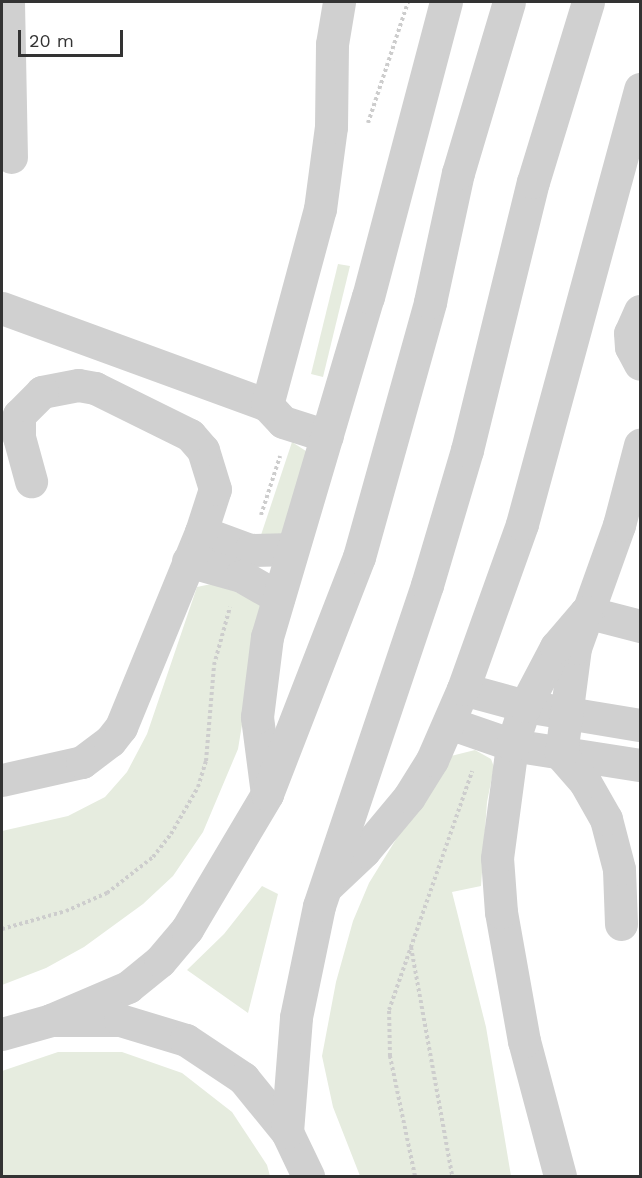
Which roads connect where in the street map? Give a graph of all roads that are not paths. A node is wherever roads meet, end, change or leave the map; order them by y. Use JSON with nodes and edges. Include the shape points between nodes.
{"nodes":[{"id":1,"x":8,"y":2,"type":"edge"},
{"id":2,"x":339,"y":2,"type":"edge"},
{"id":3,"x":446,"y":2,"type":"edge"},
{"id":4,"x":509,"y":2,"type":"edge"},
{"id":5,"x":588,"y":2,"type":"edge"},
{"id":6,"x":640,"y":89,"type":"edge"},
{"id":7,"x":11,"y":157,"type":"dead end"},
{"id":8,"x":2,"y":308,"type":"edge"},
{"id":9,"x":640,"y":311,"type":"edge"},
{"id":10,"x":640,"y":364,"type":"edge"},
{"id":11,"x":279,"y":415,"type":"junction"},
{"id":12,"x":331,"y":425,"type":"junction"},
{"id":13,"x":640,"y":445,"type":"edge"},
{"id":14,"x":41,"y":476,"type":"dead end"},
{"id":15,"x":195,"y":547,"type":"junction"},
{"id":16,"x":292,"y":549,"type":"junction"},
{"id":17,"x":245,"y":563,"type":"junction"},
{"id":18,"x":278,"y":597,"type":"junction"},
{"id":19,"x":586,"y":612,"type":"junction"},
{"id":20,"x":640,"y":626,"type":"edge"},
{"id":21,"x":463,"y":689,"type":"junction"},
{"id":22,"x":525,"y":706,"type":"junction"},
{"id":23,"x":564,"y":714,"type":"junction"},
{"id":24,"x":449,"y":723,"type":"junction"},
{"id":25,"x":640,"y":725,"type":"edge"},
{"id":26,"x":512,"y":745,"type":"junction"},
{"id":27,"x":561,"y":754,"type":"junction"},
{"id":28,"x":640,"y":765,"type":"edge"},
{"id":29,"x":2,"y":780,"type":"edge"},
{"id":30,"x":267,"y":794,"type":"junction"},
{"id":31,"x":640,"y":850,"type":"edge"},
{"id":32,"x":622,"y":886,"type":"junction"},
{"id":33,"x":325,"y":887,"type":"junction"},
{"id":34,"x":621,"y":924,"type":"dead end"},
{"id":35,"x":51,"y":1020,"type":"junction"},
{"id":36,"x":5,"y":1030,"type":"edge"},
{"id":37,"x":287,"y":1132,"type":"junction"},
{"id":38,"x":308,"y":1176,"type":"edge"},
{"id":39,"x":560,"y":1176,"type":"edge"}],
"edges":[{"from":1,"to":7,"type":"street"},
{"from":2,"to":11,"type":"street","via":[[332,44],[331,127],[320,209]]},
{"from":3,"to":12,"type":"street"},
{"from":4,"to":30,"type":"street","via":[[458,173],[430,302],[359,557]]},
{"from":5,"to":33,"type":"street","via":[[533,182],[467,450],[427,585]]},
{"from":6,"to":21,"type":"street","via":[[522,524]]},
{"from":8,"to":11,"type":"street"},
{"from":9,"to":10,"type":"street","via":[[630,333],[631,347]]},
{"from":11,"to":12,"type":"street","via":[[289,402]]},
{"from":12,"to":16,"type":"street"},
{"from":13,"to":19,"type":"street","via":[[619,525]]},
{"from":14,"to":15,"type":"street","via":[[18,424],[25,405],[42,392],[78,385],[95,388],[190,435],[203,450],[214,489]]},
{"from":15,"to":17,"type":"street"},
{"from":15,"to":29,"type":"street","via":[[130,712],[110,741],[65,768]]},
{"from":16,"to":17,"type":"street"},
{"from":16,"to":18,"type":"street"},
{"from":17,"to":18,"type":"street"},
{"from":18,"to":30,"type":"street","via":[[258,690],[258,743]]},
{"from":19,"to":20,"type":"street"},
{"from":19,"to":22,"type":"street","via":[[556,647]]},
{"from":19,"to":23,"type":"street","via":[[575,648]]},
{"from":21,"to":22,"type":"street"},
{"from":21,"to":24,"type":"street"},
{"from":22,"to":23,"type":"street"},
{"from":22,"to":26,"type":"street"},
{"from":23,"to":25,"type":"street"},
{"from":23,"to":27,"type":"street"},
{"from":24,"to":26,"type":"street"},
{"from":24,"to":33,"type":"street","via":[[409,796],[364,851]]},
{"from":26,"to":27,"type":"street"},
{"from":26,"to":39,"type":"street","via":[[497,858],[501,912],[524,1041]]},
{"from":27,"to":28,"type":"street"},
{"from":27,"to":32,"type":"street","via":[[585,782],[606,819]]},
{"from":30,"to":35,"type":"street","via":[[187,929],[160,961],[128,987]]},
{"from":31,"to":32,"type":"street"},
{"from":32,"to":34,"type":"street"},
{"from":33,"to":37,"type":"street","via":[[296,1017]]},
{"from":35,"to":36,"type":"street"},
{"from":35,"to":37,"type":"street","via":[[120,1020],[186,1040],[243,1078]]},
{"from":37,"to":38,"type":"street"}]}
